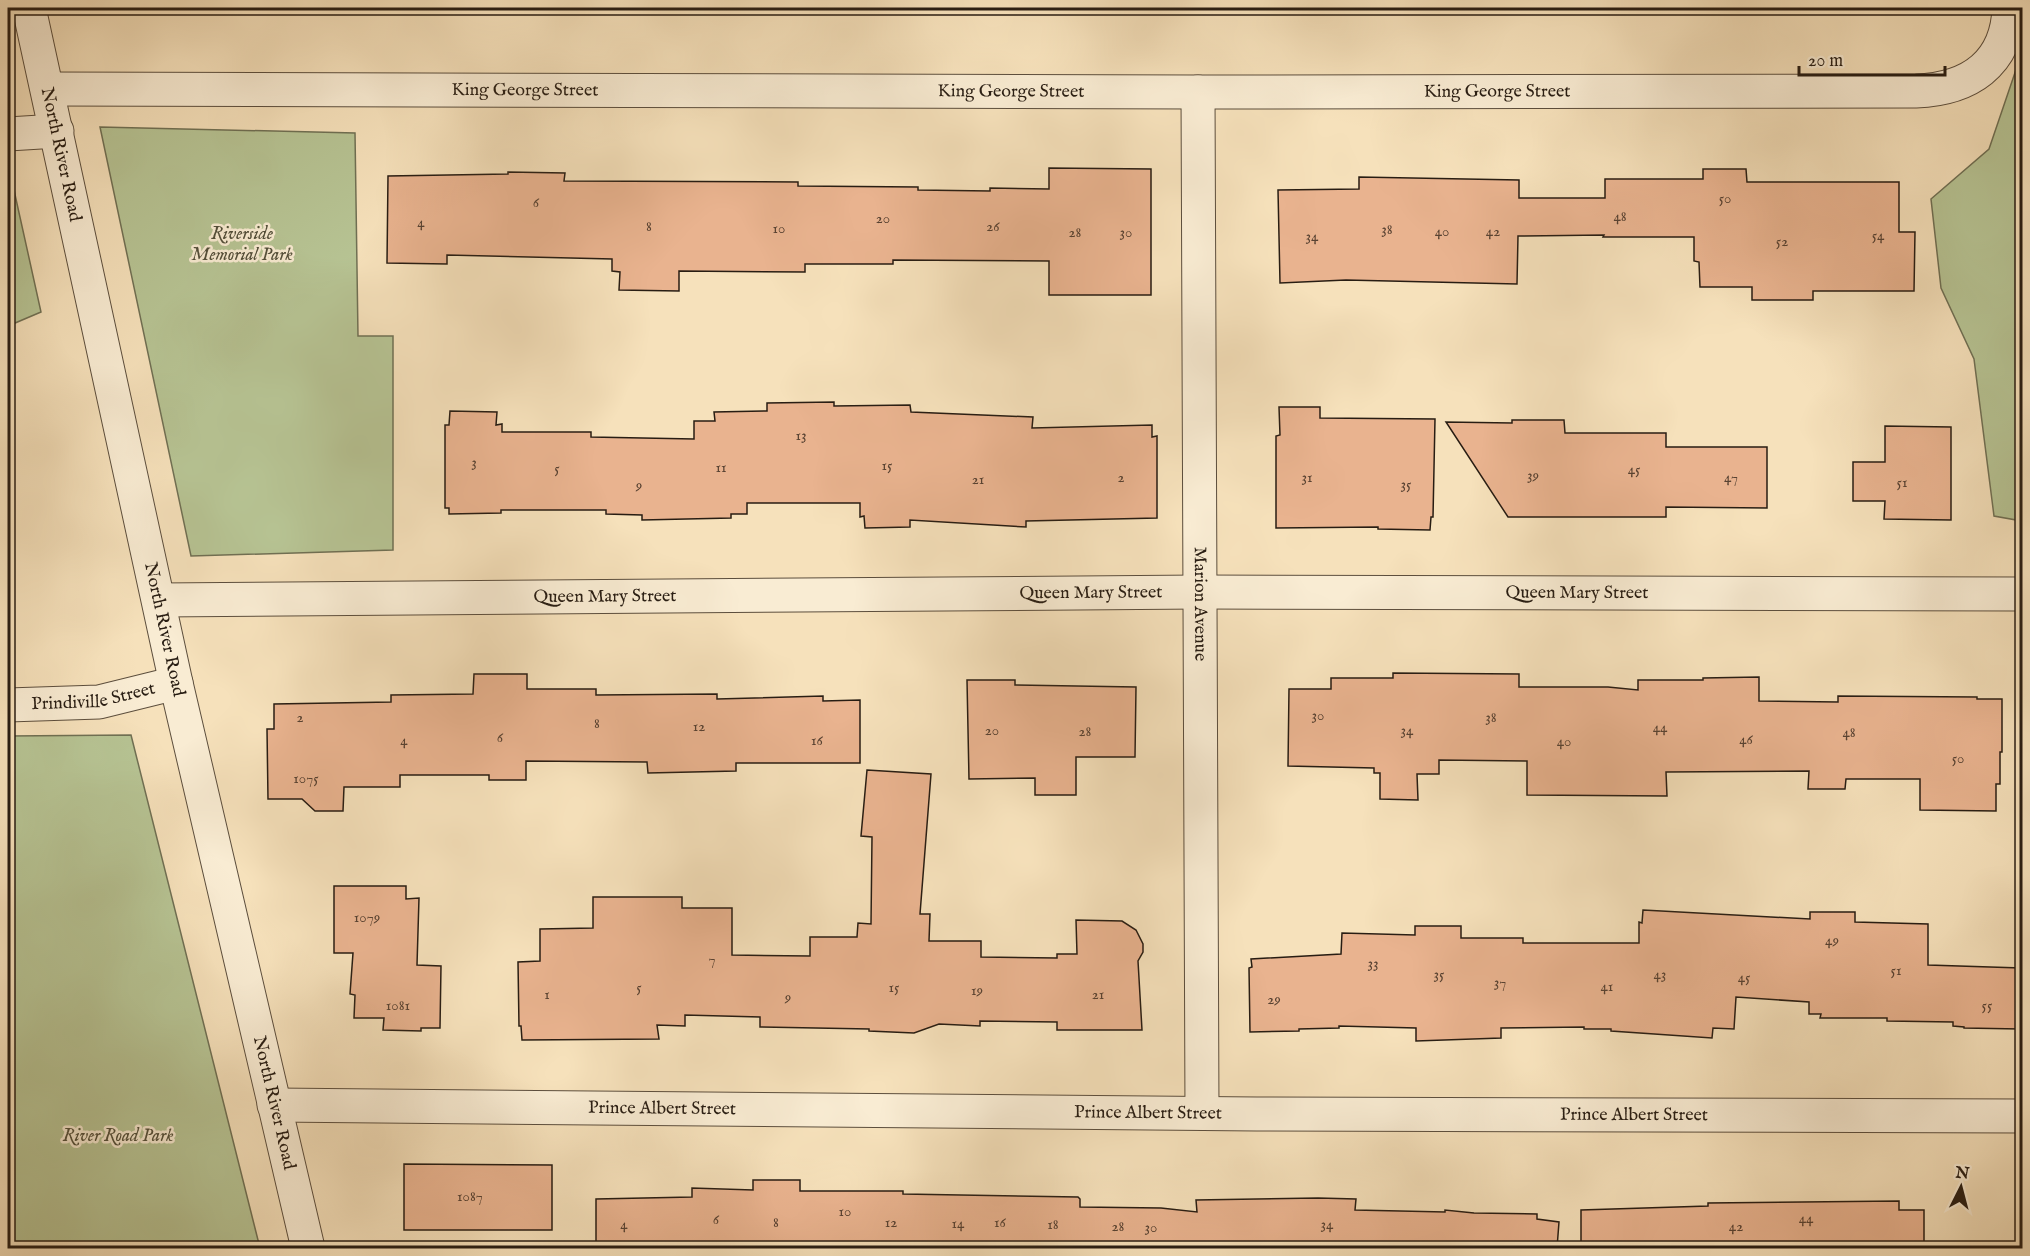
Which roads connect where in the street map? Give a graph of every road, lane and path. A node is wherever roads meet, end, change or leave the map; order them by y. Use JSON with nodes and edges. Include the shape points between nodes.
{"nodes":[{"id":1,"x":29,"y":8,"type":"edge"},
{"id":2,"x":2009,"y":8,"type":"edge"},
{"id":3,"x":48,"y":89,"type":"junction"},
{"id":4,"x":1198,"y":92,"type":"junction"},
{"id":5,"x":57,"y":131,"type":"junction"},
{"id":6,"x":8,"y":134,"type":"edge"},
{"id":7,"x":1200,"y":592,"type":"junction"},
{"id":8,"x":2022,"y":594,"type":"edge"},
{"id":9,"x":159,"y":600,"type":"junction"},
{"id":10,"x":176,"y":683,"type":"junction"},
{"id":11,"x":8,"y":705,"type":"edge"},
{"id":12,"x":274,"y":1105,"type":"junction"},
{"id":13,"x":1202,"y":1113,"type":"junction"},
{"id":14,"x":2022,"y":1116,"type":"edge"},
{"id":15,"x":308,"y":1248,"type":"edge"}],
"edges":[{"from":1,"to":3,"type":"street","name":"North River Road"},
{"from":2,"to":4,"type":"street","name":"King George Street","via":[[2006,32],[1984,70],[1937,90]]},
{"from":3,"to":4,"type":"street","name":"King George Street"},
{"from":3,"to":5,"type":"street","name":"North River Road"},
{"from":4,"to":7,"type":"street","name":"Marion Avenue"},
{"from":5,"to":6,"type":"street"},
{"from":5,"to":9,"type":"street","name":"North River Road"},
{"from":7,"to":8,"type":"street","name":"Queen Mary Street"},
{"from":7,"to":9,"type":"street","name":"Queen Mary Street"},
{"from":7,"to":13,"type":"street","name":"Marion Avenue"},
{"from":9,"to":10,"type":"street","name":"North River Road"},
{"from":10,"to":11,"type":"street","name":"Prindiville Street","via":[[99,702]]},
{"from":10,"to":12,"type":"street","name":"North River Road"},
{"from":12,"to":13,"type":"street","name":"Prince Albert Street"},
{"from":12,"to":15,"type":"street","name":"North River Road"},
{"from":13,"to":14,"type":"street","name":"Prince Albert Street"}]}
